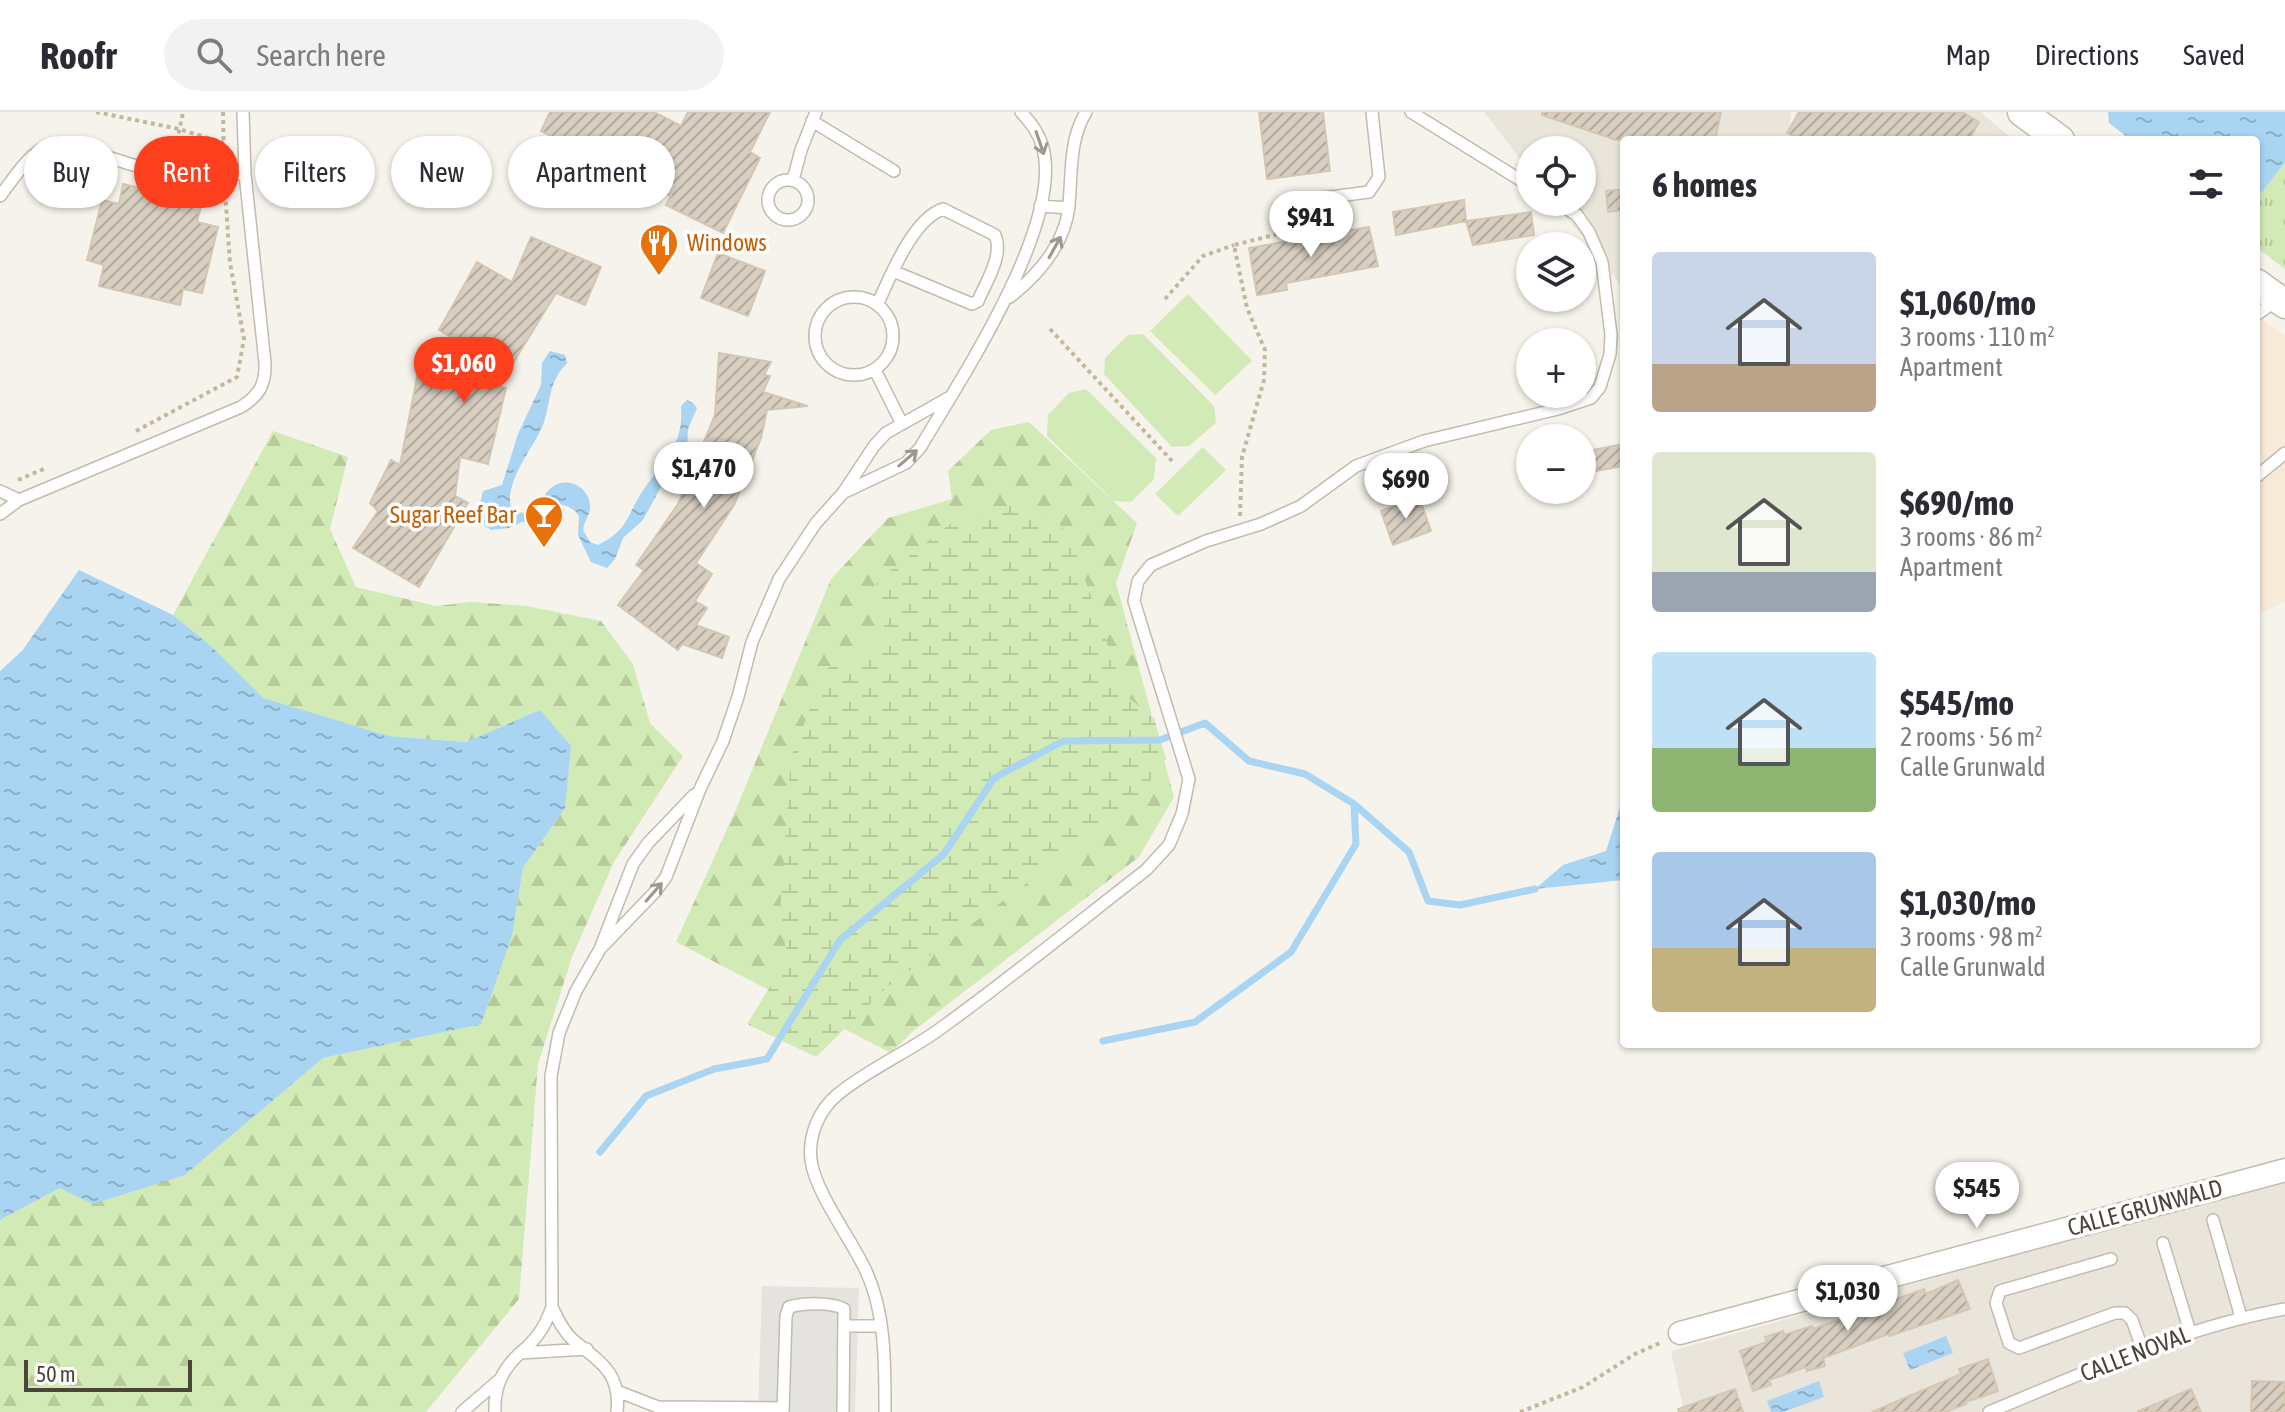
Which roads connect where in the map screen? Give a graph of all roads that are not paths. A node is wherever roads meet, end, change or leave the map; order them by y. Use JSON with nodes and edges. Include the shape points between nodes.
{"nodes":[{"id":1,"x":243,"y":112,"type":"edge"},
{"id":2,"x":1021,"y":112,"type":"edge"},
{"id":3,"x":1086,"y":112,"type":"edge"},
{"id":4,"x":1372,"y":112,"type":"edge"},
{"id":5,"x":1411,"y":112,"type":"edge"},
{"id":6,"x":2022,"y":112,"type":"edge"},
{"id":7,"x":814,"y":117,"type":"edge"},
{"id":8,"x":2055,"y":136,"type":"edge"},
{"id":9,"x":894,"y":171,"type":"dead end"},
{"id":10,"x":245,"y":174,"type":"junction"},
{"id":11,"x":1516,"y":177,"type":"edge"},
{"id":12,"x":793,"y":180,"type":"dead end"},
{"id":13,"x":0,"y":196,"type":"edge"},
{"id":14,"x":1284,"y":203,"type":"road end"},
{"id":15,"x":1040,"y":206,"type":"junction"},
{"id":16,"x":1069,"y":208,"type":"junction"},
{"id":17,"x":1578,"y":216,"type":"edge"},
{"id":18,"x":893,"y":271,"type":"junction"},
{"id":19,"x":1006,"y":300,"type":"junction"},
{"id":20,"x":878,"y":303,"type":"junction"},
{"id":21,"x":875,"y":370,"type":"junction"},
{"id":22,"x":950,"y":397,"type":"junction"},
{"id":23,"x":901,"y":422,"type":"junction"},
{"id":24,"x":2285,"y":453,"type":"edge"},
{"id":25,"x":2260,"y":474,"type":"edge"},
{"id":26,"x":4,"y":486,"type":"edge"},
{"id":27,"x":843,"y":493,"type":"junction"},
{"id":28,"x":19,"y":500,"type":"junction"},
{"id":29,"x":0,"y":514,"type":"edge"},
{"id":30,"x":700,"y":789,"type":"junction"},
{"id":31,"x":600,"y":949,"type":"junction"},
{"id":32,"x":2285,"y":1170,"type":"edge"},
{"id":33,"x":2213,"y":1220,"type":"dead end"},
{"id":34,"x":2163,"y":1243,"type":"dead end"},
{"id":35,"x":2111,"y":1259,"type":"dead end"},
{"id":36,"x":552,"y":1307,"type":"junction"},
{"id":37,"x":2285,"y":1309,"type":"edge"},
{"id":38,"x":2241,"y":1317,"type":"junction"},
{"id":39,"x":846,"y":1326,"type":"junction"},
{"id":40,"x":880,"y":1326,"type":"junction"},
{"id":41,"x":2190,"y":1332,"type":"junction"},
{"id":42,"x":1680,"y":1333,"type":"road end"},
{"id":43,"x":2142,"y":1348,"type":"junction"},
{"id":44,"x":587,"y":1349,"type":"junction"},
{"id":45,"x":520,"y":1353,"type":"junction"},
{"id":46,"x":498,"y":1381,"type":"junction"},
{"id":47,"x":617,"y":1391,"type":"junction"},
{"id":48,"x":652,"y":1410,"type":"edge"},
{"id":49,"x":783,"y":1410,"type":"edge"},
{"id":50,"x":462,"y":1412,"type":"edge"},
{"id":51,"x":495,"y":1412,"type":"edge"},
{"id":52,"x":617,"y":1412,"type":"edge"},
{"id":53,"x":843,"y":1412,"type":"edge"},
{"id":54,"x":885,"y":1412,"type":"edge"},
{"id":55,"x":1989,"y":1412,"type":"edge"}],
"edges":[{"from":1,"to":10,"type":"lane"},
{"from":2,"to":15,"type":"lane","one_way":true,"via":[[1039,134],[1044,151]]},
{"from":3,"to":16,"type":"lane","via":[[1075,136]]},
{"from":4,"to":14,"type":"lane","via":[[1379,177],[1369,192]]},
{"from":5,"to":11,"type":"lane"},
{"from":6,"to":8,"type":"street"},
{"from":7,"to":9,"type":"lane"},
{"from":7,"to":12,"type":"lane"},
{"from":10,"to":13,"type":"lane","via":[[170,172],[52,143],[40,148]]},
{"from":10,"to":28,"type":"lane","via":[[266,376],[261,389],[241,407]]},
{"from":15,"to":16,"type":"lane"},
{"from":15,"to":19,"type":"lane"},
{"from":19,"to":16,"type":"lane","one_way":true,"via":[[1051,256]]},
{"from":17,"to":40,"type":"lane","via":[[1602,262],[1611,335],[1600,387],[1591,398],[1424,441],[1356,466],[1301,506],[1151,565],[1138,581],[1134,601],[1189,779],[1169,845],[1146,870],[943,1027],[837,1095],[821,1114],[812,1137],[811,1161],[866,1270]]},
{"from":18,"to":18,"type":"lane","via":[[924,219],[943,209],[995,235],[999,243],[978,301],[972,304]]},
{"from":18,"to":20,"type":"lane"},
{"from":19,"to":22,"type":"lane"},
{"from":20,"to":21,"type":"lane","via":[[892,325],[891,350]]},
{"from":20,"to":21,"type":"lane","via":[[855,295],[831,302],[816,322],[815,346],[828,367],[851,376]]},
{"from":21,"to":23,"type":"lane"},
{"from":22,"to":23,"type":"lane"},
{"from":27,"to":22,"type":"lane","one_way":true,"via":[[906,463]]},
{"from":23,"to":27,"type":"lane","via":[[874,446]]},
{"from":24,"to":25,"type":"lane"},
{"from":26,"to":28,"type":"lane"},
{"from":27,"to":30,"type":"lane","via":[[779,579],[752,642],[723,741]]},
{"from":28,"to":29,"type":"lane"},
{"from":30,"to":31,"type":"lane","via":[[633,864]]},
{"from":31,"to":30,"type":"lane","one_way":true,"via":[[666,877]]},
{"from":31,"to":36,"type":"lane","via":[[559,1033],[551,1076]]},
{"from":32,"to":42,"type":"street","name":"CALLE GRUNWALD"},
{"from":33,"to":38,"type":"lane"},
{"from":34,"to":41,"type":"lane"},
{"from":35,"to":43,"type":"lane","via":[[2000,1291],[1996,1303],[2009,1343],[2019,1348],[2125,1313]]},
{"from":36,"to":44,"type":"lane","via":[[571,1338]]},
{"from":36,"to":45,"type":"lane","via":[[535,1340]]},
{"from":37,"to":38,"type":"lane","name":"CALLE NOVAL"},
{"from":38,"to":41,"type":"lane","name":"CALLE NOVAL"},
{"from":39,"to":40,"type":"lane"},
{"from":39,"to":49,"type":"lane","via":[[844,1309],[838,1306],[789,1307]]},
{"from":39,"to":53,"type":"lane"},
{"from":40,"to":54,"type":"lane"},
{"from":41,"to":43,"type":"lane","name":"CALLE NOVAL"},
{"from":43,"to":55,"type":"lane","name":"CALLE NOVAL"},
{"from":44,"to":45,"type":"lane"},
{"from":44,"to":47,"type":"lane","via":[[611,1374]]},
{"from":45,"to":46,"type":"lane"},
{"from":46,"to":50,"type":"lane"},
{"from":46,"to":51,"type":"lane"},
{"from":47,"to":48,"type":"lane"},
{"from":47,"to":52,"type":"lane"},
{"from":48,"to":49,"type":"lane"}]}
